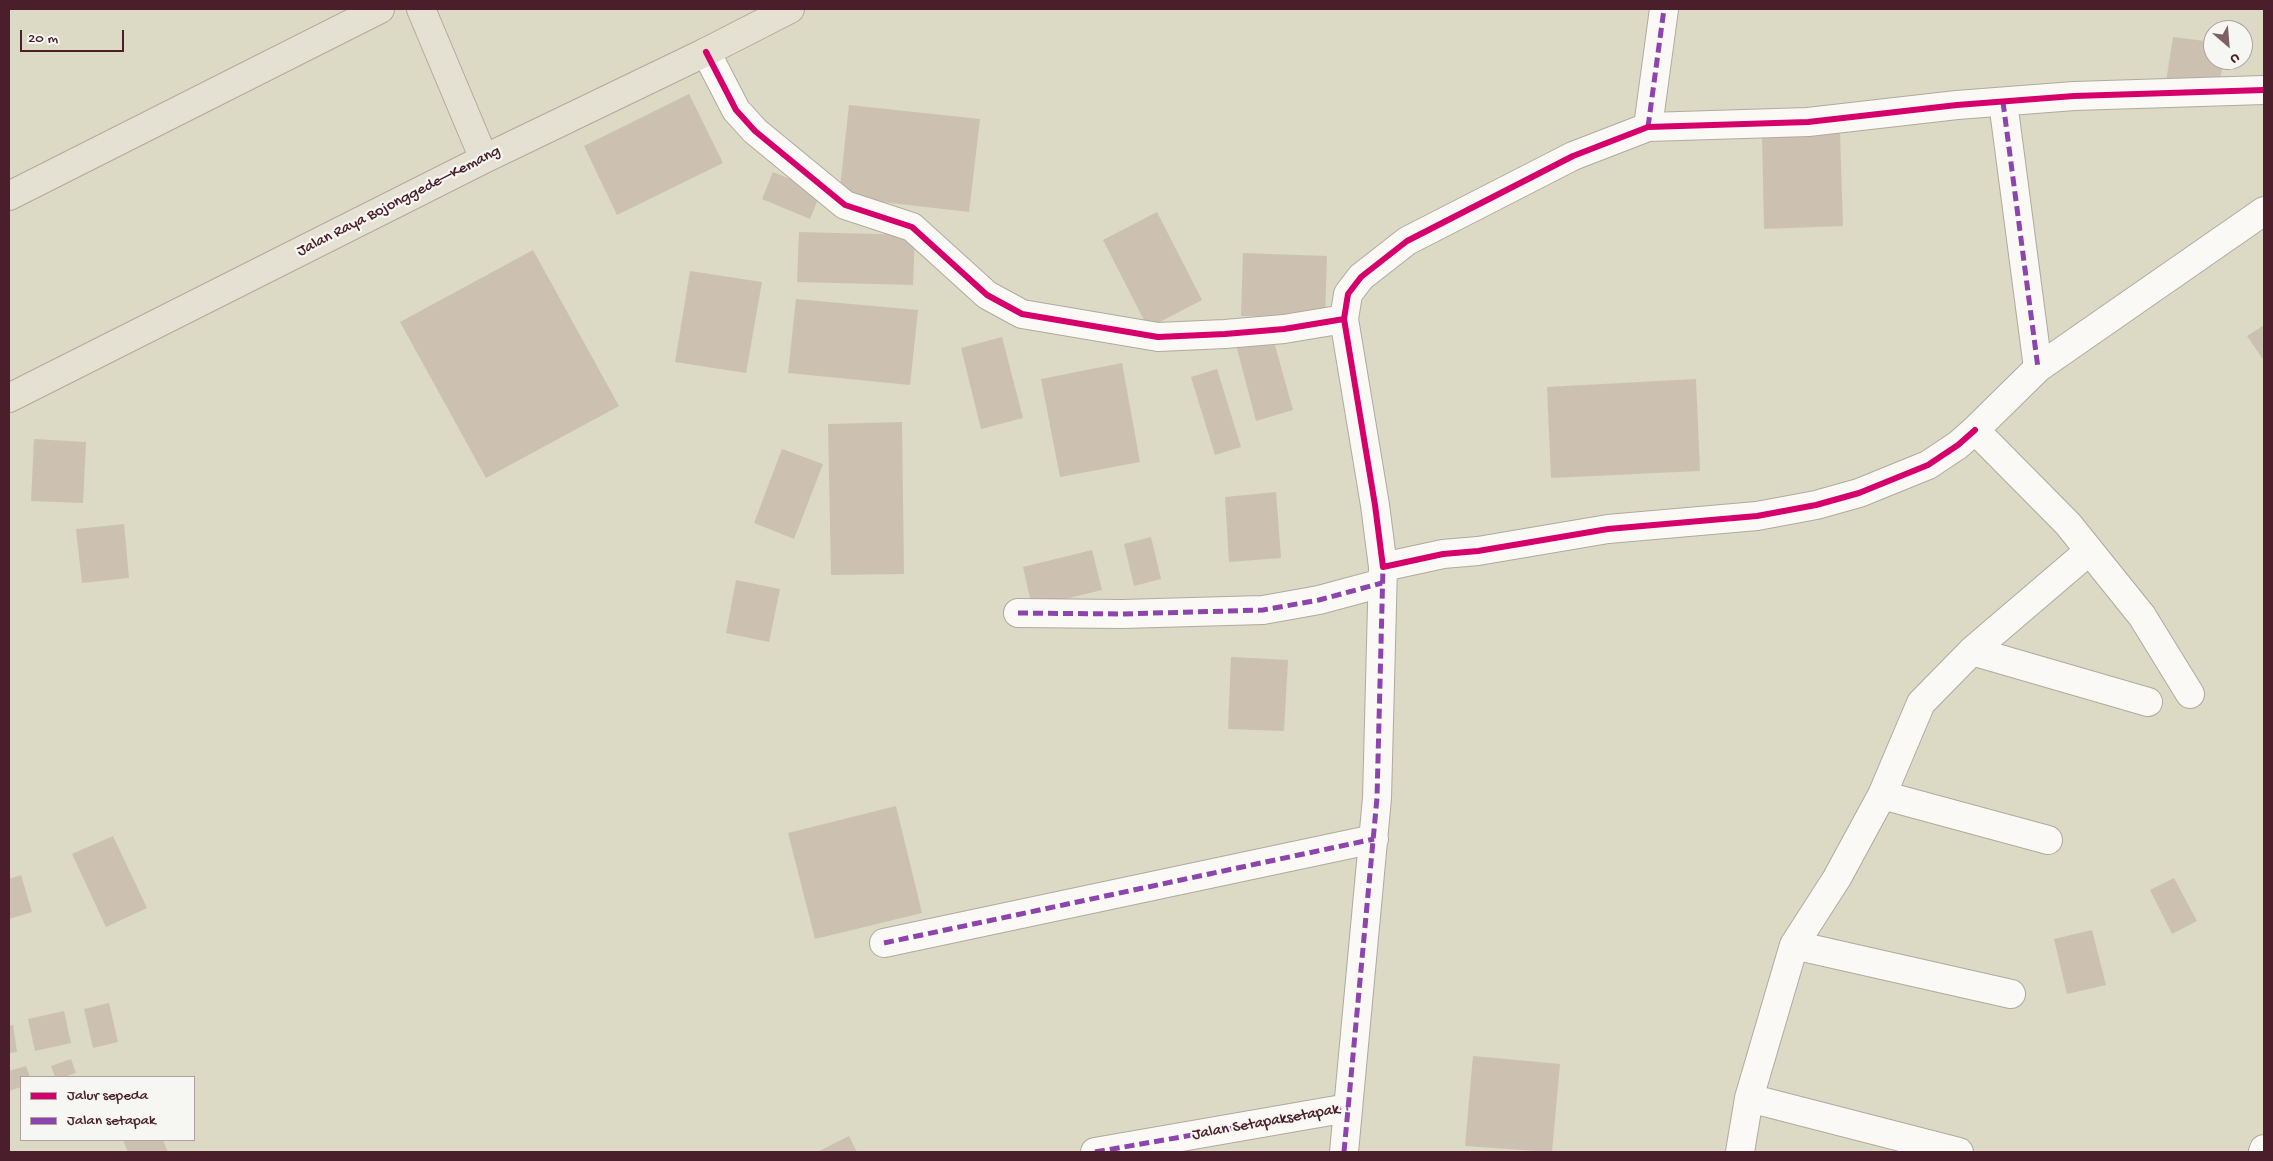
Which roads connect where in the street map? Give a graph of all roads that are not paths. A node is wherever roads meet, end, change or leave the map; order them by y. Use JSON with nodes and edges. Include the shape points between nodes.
{"nodes":[{"id":1,"x":380,"y":9,"type":"edge"},
{"id":2,"x":421,"y":9,"type":"edge"},
{"id":3,"x":790,"y":9,"type":"edge"},
{"id":4,"x":1664,"y":9,"type":"edge"},
{"id":5,"x":706,"y":52,"type":"junction"},
{"id":6,"x":2264,"y":90,"type":"edge"},
{"id":7,"x":2003,"y":102,"type":"junction"},
{"id":8,"x":1648,"y":127,"type":"junction"},
{"id":9,"x":484,"y":159,"type":"junction"},
{"id":10,"x":9,"y":196,"type":"edge"},
{"id":11,"x":2264,"y":211,"type":"edge"},
{"id":12,"x":1344,"y":319,"type":"junction"},
{"id":13,"x":2038,"y":368,"type":"junction"},
{"id":14,"x":9,"y":398,"type":"edge"},
{"id":15,"x":1975,"y":430,"type":"junction"},
{"id":16,"x":2089,"y":551,"type":"junction"},
{"id":17,"x":1382,"y":575,"type":"junction"},
{"id":18,"x":1018,"y":613,"type":"dead end"},
{"id":19,"x":1972,"y":651,"type":"junction"},
{"id":20,"x":2190,"y":694,"type":"dead end"},
{"id":21,"x":2148,"y":702,"type":"dead end"},
{"id":22,"x":1882,"y":796,"type":"junction"},
{"id":23,"x":1374,"y":839,"type":"junction"},
{"id":24,"x":2048,"y":840,"type":"dead end"},
{"id":25,"x":884,"y":942,"type":"dead end"},
{"id":26,"x":1794,"y":945,"type":"junction"},
{"id":27,"x":2011,"y":994,"type":"dead end"},
{"id":28,"x":1749,"y":1098,"type":"junction"},
{"id":29,"x":1348,"y":1108,"type":"junction"},
{"id":30,"x":2264,"y":1148,"type":"edge"},
{"id":31,"x":1095,"y":1152,"type":"edge"},
{"id":32,"x":1344,"y":1152,"type":"edge"},
{"id":33,"x":1740,"y":1152,"type":"edge"},
{"id":34,"x":1959,"y":1152,"type":"edge"},
{"id":35,"x":2263,"y":1152,"type":"edge"}],
"edges":[{"from":1,"to":10,"type":"highway"},
{"from":2,"to":9,"type":"highway"},
{"from":3,"to":5,"type":"highway","name":"Jalan Raya Bojonggede—Kemang"},
{"from":4,"to":8,"type":"street"},
{"from":5,"to":9,"type":"highway","name":"Jalan Raya Bojonggede—Kemang"},
{"from":5,"to":12,"type":"street","via":[[736,110],[755,132],[845,205],[912,227],[987,295],[1022,314],[1158,337],[1284,329]]},
{"from":6,"to":7,"type":"street","via":[[2074,96]]},
{"from":7,"to":8,"type":"street","via":[[1808,122]]},
{"from":7,"to":13,"type":"street"},
{"from":8,"to":12,"type":"street","via":[[1573,156],[1406,241],[1361,277],[1348,294]]},
{"from":9,"to":14,"type":"highway","name":"Jalan Raya Bojonggede—Kemang"},
{"from":11,"to":13,"type":"street"},
{"from":12,"to":17,"type":"street","via":[[1375,505]]},
{"from":13,"to":15,"type":"street"},
{"from":15,"to":16,"type":"street","via":[[2068,524]]},
{"from":15,"to":17,"type":"street","via":[[1928,465],[1859,493],[1816,505],[1757,516],[1608,529],[1443,554]]},
{"from":16,"to":19,"type":"street"},
{"from":16,"to":20,"type":"street","via":[[2142,616]]},
{"from":17,"to":18,"type":"street","via":[[1319,600],[1263,610]]},
{"from":17,"to":23,"type":"street"},
{"from":19,"to":21,"type":"street"},
{"from":19,"to":22,"type":"street","via":[[1922,704]]},
{"from":22,"to":24,"type":"street"},
{"from":22,"to":26,"type":"street","via":[[1837,878]]},
{"from":23,"to":25,"type":"street"},
{"from":23,"to":29,"type":"street"},
{"from":26,"to":27,"type":"street"},
{"from":26,"to":28,"type":"street"},
{"from":28,"to":33,"type":"street"},
{"from":28,"to":34,"type":"street"},
{"from":29,"to":31,"type":"street","name":"Jalan Setapaksetapak"},
{"from":29,"to":32,"type":"street"},
{"from":30,"to":35,"type":"street"}]}
